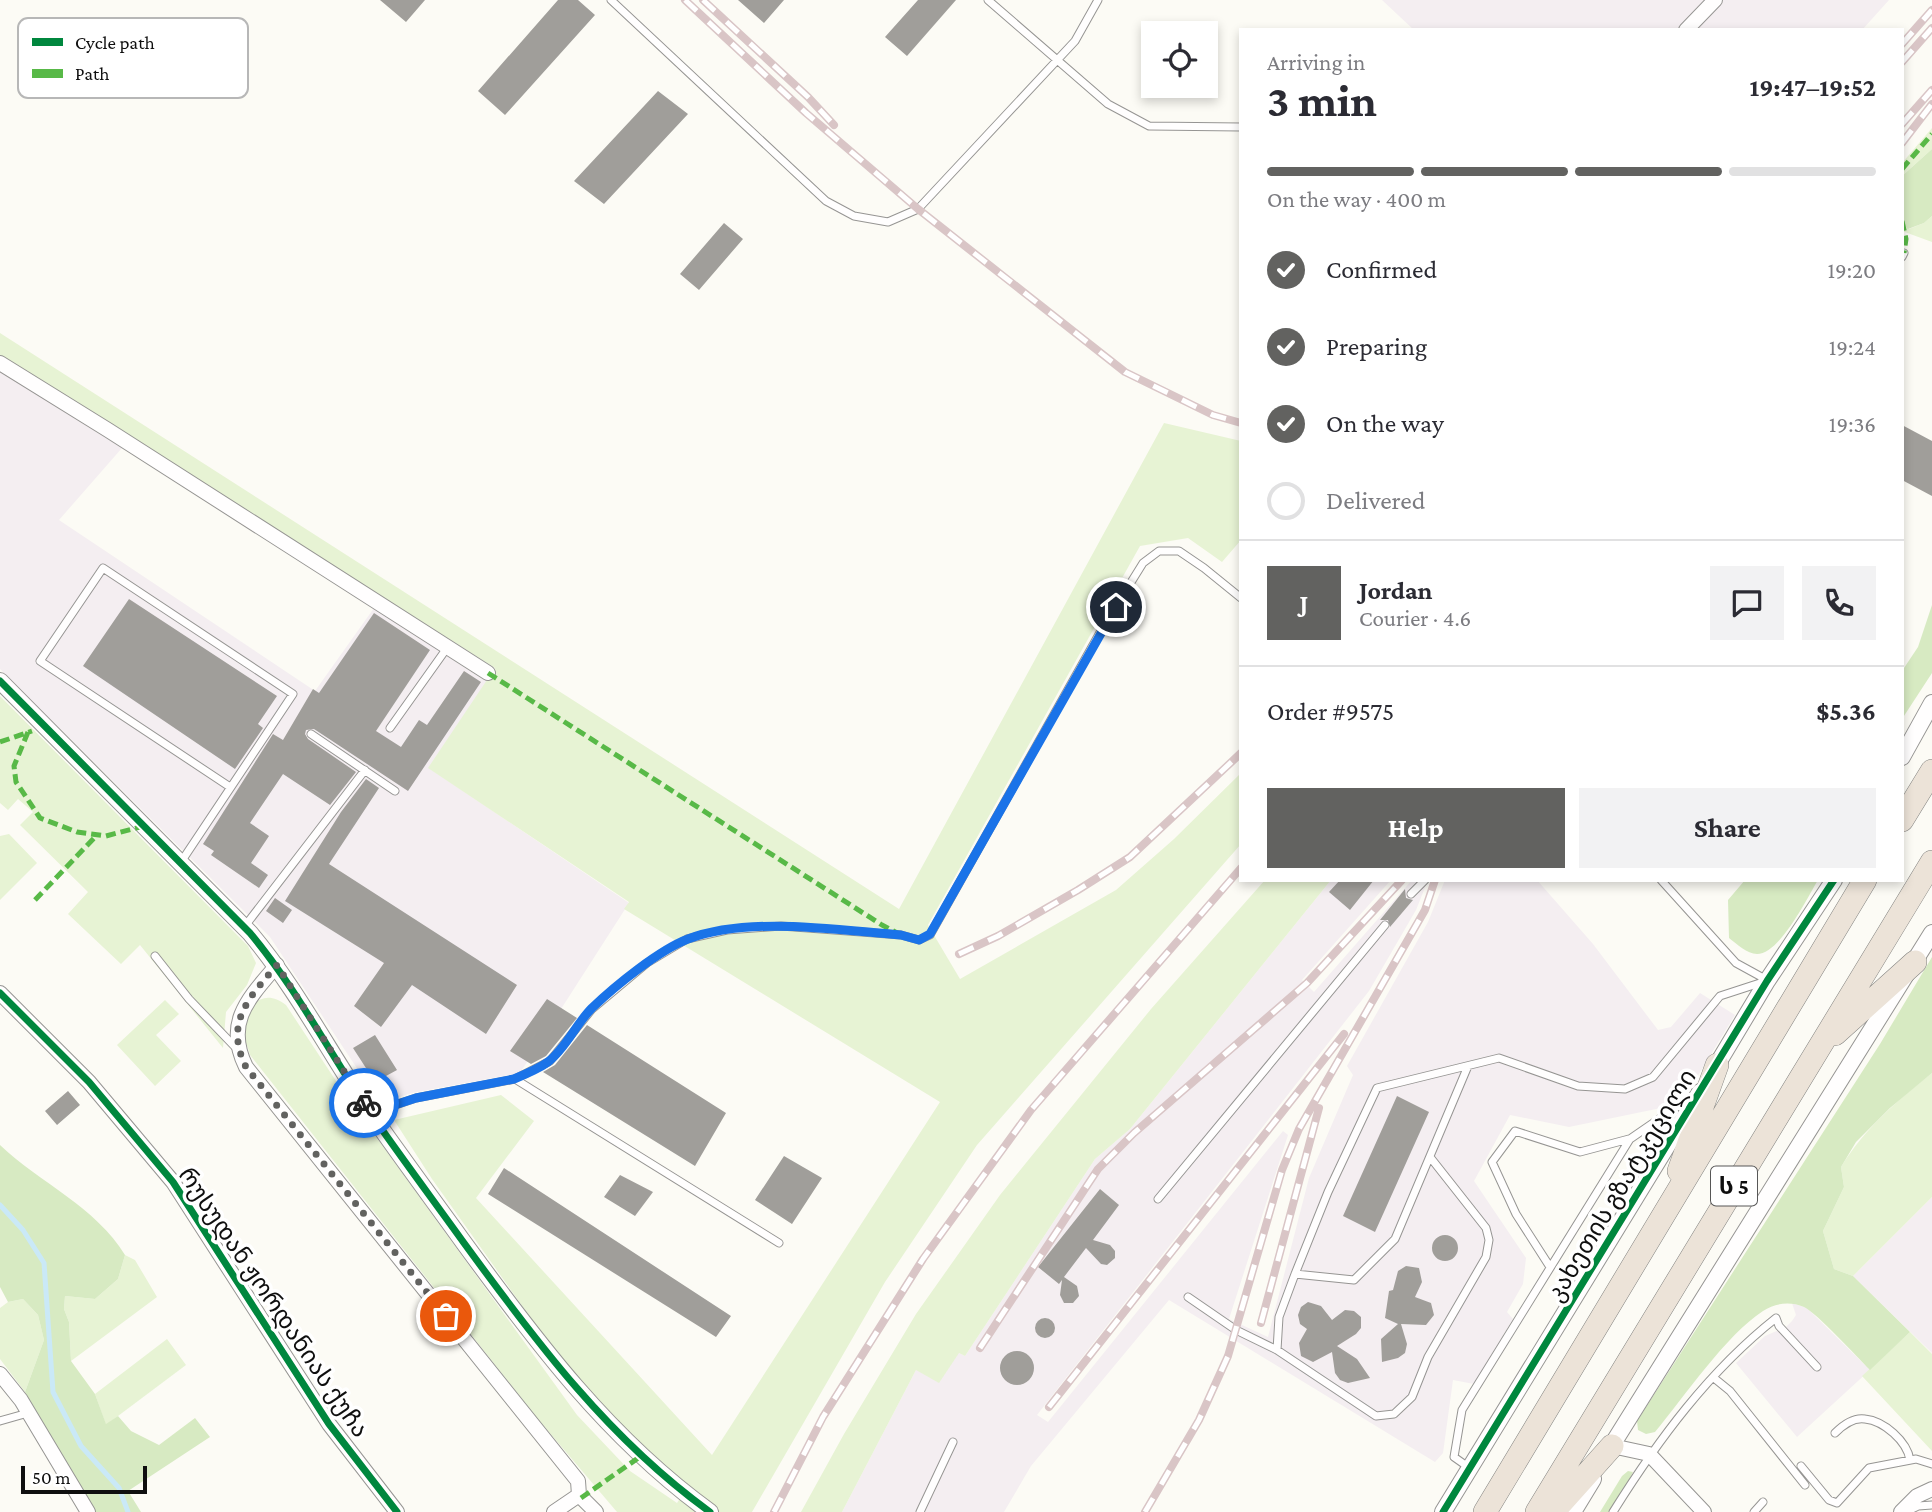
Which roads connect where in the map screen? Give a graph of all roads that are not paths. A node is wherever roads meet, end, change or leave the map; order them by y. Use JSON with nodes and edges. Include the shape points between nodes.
{"nodes":[{"id":1,"x":611,"y":0,"type":"edge"},
{"id":2,"x":988,"y":0,"type":"edge"},
{"id":3,"x":1097,"y":0,"type":"edge"},
{"id":4,"x":1715,"y":0,"type":"edge"},
{"id":5,"x":1688,"y":28,"type":"edge"},
{"id":6,"x":1057,"y":61,"type":"junction"},
{"id":7,"x":1239,"y":127,"type":"edge"},
{"id":8,"x":0,"y":363,"type":"edge"},
{"id":9,"x":1239,"y":596,"type":"edge"},
{"id":10,"x":447,"y":647,"type":"junction"},
{"id":11,"x":488,"y":673,"type":"dead end"},
{"id":12,"x":0,"y":681,"type":"edge"},
{"id":13,"x":1932,"y":703,"type":"edge"},
{"id":14,"x":390,"y":728,"type":"dead end"},
{"id":15,"x":311,"y":734,"type":"dead end"},
{"id":16,"x":1904,"y":753,"type":"edge"},
{"id":17,"x":1932,"y":757,"type":"edge"},
{"id":18,"x":365,"y":770,"type":"junction"},
{"id":19,"x":1932,"y":771,"type":"edge"},
{"id":20,"x":230,"y":787,"type":"junction"},
{"id":21,"x":395,"y":791,"type":"dead end"},
{"id":22,"x":1904,"y":792,"type":"edge"},
{"id":23,"x":1904,"y":817,"type":"edge"},
{"id":24,"x":1932,"y":862,"type":"edge"},
{"id":25,"x":181,"y":863,"type":"junction"},
{"id":26,"x":1423,"y":882,"type":"edge"},
{"id":27,"x":1663,"y":882,"type":"edge"},
{"id":28,"x":1833,"y":882,"type":"edge"},
{"id":29,"x":1864,"y":882,"type":"edge"},
{"id":30,"x":1410,"y":894,"type":"dead end"},
{"id":31,"x":1385,"y":925,"type":"dead end"},
{"id":32,"x":244,"y":926,"type":"junction"},
{"id":33,"x":1932,"y":933,"type":"edge"},
{"id":34,"x":155,"y":956,"type":"dead end"},
{"id":35,"x":1914,"y":962,"type":"junction"},
{"id":36,"x":277,"y":965,"type":"junction"},
{"id":37,"x":1767,"y":981,"type":"junction"},
{"id":38,"x":0,"y":993,"type":"edge"},
{"id":39,"x":1817,"y":1049,"type":"junction"},
{"id":40,"x":238,"y":1051,"type":"junction"},
{"id":41,"x":1468,"y":1066,"type":"junction"},
{"id":42,"x":1717,"y":1066,"type":"junction"},
{"id":43,"x":514,"y":1079,"type":"junction"},
{"id":44,"x":1700,"y":1091,"type":"junction"},
{"id":45,"x":370,"y":1113,"type":"junction"},
{"id":46,"x":1630,"y":1139,"type":"junction"},
{"id":47,"x":1430,"y":1157,"type":"junction"},
{"id":48,"x":1158,"y":1199,"type":"dead end"},
{"id":49,"x":1662,"y":1219,"type":"junction"},
{"id":50,"x":779,"y":1243,"type":"dead end"},
{"id":51,"x":1550,"y":1267,"type":"junction"},
{"id":52,"x":1295,"y":1274,"type":"junction"},
{"id":53,"x":1188,"y":1297,"type":"dead end"},
{"id":54,"x":1277,"y":1350,"type":"junction"},
{"id":55,"x":1817,"y":1367,"type":"dead end"},
{"id":56,"x":0,"y":1374,"type":"edge"},
{"id":57,"x":1714,"y":1378,"type":"junction"},
{"id":58,"x":29,"y":1413,"type":"junction"},
{"id":59,"x":0,"y":1421,"type":"edge"},
{"id":60,"x":1835,"y":1433,"type":"dead end"},
{"id":61,"x":953,"y":1442,"type":"dead end"},
{"id":62,"x":1612,"y":1446,"type":"junction"},
{"id":63,"x":1649,"y":1454,"type":"junction"},
{"id":64,"x":1910,"y":1460,"type":"junction"},
{"id":65,"x":1932,"y":1464,"type":"edge"},
{"id":66,"x":1801,"y":1466,"type":"dead end"},
{"id":67,"x":1471,"y":1469,"type":"junction"},
{"id":68,"x":1805,"y":1485,"type":"dead end"},
{"id":69,"x":1932,"y":1489,"type":"edge"},
{"id":70,"x":579,"y":1495,"type":"junction"},
{"id":71,"x":1763,"y":1502,"type":"dead end"},
{"id":72,"x":1932,"y":1505,"type":"edge"},
{"id":73,"x":89,"y":1512,"type":"edge"},
{"id":74,"x":397,"y":1512,"type":"edge"},
{"id":75,"x":554,"y":1512,"type":"edge"},
{"id":76,"x":596,"y":1512,"type":"edge"},
{"id":77,"x":710,"y":1512,"type":"edge"},
{"id":78,"x":920,"y":1512,"type":"edge"},
{"id":79,"x":1443,"y":1512,"type":"edge"},
{"id":80,"x":1485,"y":1512,"type":"edge"},
{"id":81,"x":1537,"y":1512,"type":"edge"},
{"id":82,"x":1553,"y":1512,"type":"edge"},
{"id":83,"x":1573,"y":1512,"type":"edge"},
{"id":84,"x":1613,"y":1512,"type":"edge"},
{"id":85,"x":1704,"y":1512,"type":"edge"},
{"id":86,"x":1754,"y":1512,"type":"edge"},
{"id":87,"x":1904,"y":1512,"type":"edge"}],
"edges":[{"from":1,"to":6,"type":"lane","via":[[826,201],[854,216],[888,222],[918,209]]},
{"from":2,"to":6,"type":"lane"},
{"from":3,"to":6,"type":"lane"},
{"from":4,"to":5,"type":"street"},
{"from":6,"to":7,"type":"lane","via":[[1108,104],[1149,126]]},
{"from":8,"to":10,"type":"street"},
{"from":9,"to":43,"type":"lane","via":[[1179,551],[1159,551],[1143,563],[930,934],[919,940],[780,926],[687,939],[647,963],[592,1009],[550,1061]]},
{"from":10,"to":11,"type":"street"},
{"from":10,"to":14,"type":"lane"},
{"from":12,"to":25,"type":"street"},
{"from":13,"to":16,"type":"street"},
{"from":15,"to":18,"type":"lane"},
{"from":17,"to":22,"type":"highway"},
{"from":18,"to":21,"type":"lane"},
{"from":18,"to":32,"type":"lane"},
{"from":19,"to":23,"type":"highway"},
{"from":20,"to":20,"type":"lane","via":[[293,694],[103,568],[40,661]]},
{"from":20,"to":25,"type":"lane"},
{"from":24,"to":39,"type":"highway","number":"ს 5"},
{"from":25,"to":32,"type":"street"},
{"from":26,"to":30,"type":"lane"},
{"from":27,"to":37,"type":"lane","via":[[1736,963]]},
{"from":28,"to":37,"type":"street","name":"კახეთის გზატკეცილი"},
{"from":29,"to":49,"type":"highway","number":"ს 5"},
{"from":31,"to":48,"type":"lane"},
{"from":32,"to":36,"type":"street"},
{"from":33,"to":35,"type":"street"},
{"from":34,"to":40,"type":"lane"},
{"from":35,"to":39,"type":"highway"},
{"from":35,"to":62,"type":"street"},
{"from":36,"to":40,"type":"street","via":[[246,1001],[237,1031]]},
{"from":36,"to":45,"type":"street"},
{"from":37,"to":41,"type":"lane","via":[[1720,996],[1654,1077],[1625,1089],[1578,1086],[1499,1058]]},
{"from":37,"to":42,"type":"street","name":"კახეთის გზატკეცილი"},
{"from":38,"to":74,"type":"street","name":"რუსუდან ჟორდანიას ქუჩა","via":[[89,1082],[173,1182],[329,1424]]},
{"from":39,"to":81,"type":"highway","number":"ს 5"},
{"from":40,"to":70,"type":"street","via":[[246,1067],[564,1461],[578,1481]]},
{"from":41,"to":47,"type":"lane"},
{"from":41,"to":52,"type":"lane","via":[[1377,1088]]},
{"from":42,"to":44,"type":"street","name":"კახეთის გზატკეცილი"},
{"from":42,"to":49,"type":"highway"},
{"from":43,"to":45,"type":"lane","via":[[416,1098]]},
{"from":43,"to":50,"type":"lane"},
{"from":44,"to":46,"type":"lane"},
{"from":44,"to":67,"type":"street","name":"კახეთის გზატკეცილი"},
{"from":45,"to":77,"type":"street","via":[[579,1393],[625,1442]]},
{"from":46,"to":51,"type":"lane"},
{"from":46,"to":51,"type":"lane","via":[[1580,1152],[1515,1131],[1492,1162],[1516,1214]]},
{"from":47,"to":52,"type":"lane","via":[[1395,1239],[1354,1280]]},
{"from":47,"to":54,"type":"lane","via":[[1486,1228],[1489,1240],[1486,1257],[1428,1357],[1412,1397],[1394,1414],[1376,1416]]},
{"from":49,"to":80,"type":"highway","number":"ს 5"},
{"from":51,"to":67,"type":"lane","via":[[1462,1410],[1454,1457]]},
{"from":52,"to":54,"type":"lane","via":[[1279,1317]]},
{"from":53,"to":54,"type":"lane","via":[[1236,1330]]},
{"from":55,"to":57,"type":"lane","via":[[1776,1318]]},
{"from":56,"to":58,"type":"street"},
{"from":57,"to":63,"type":"lane"},
{"from":57,"to":68,"type":"lane","via":[[1730,1391]]},
{"from":58,"to":59,"type":"lane"},
{"from":58,"to":73,"type":"street"},
{"from":60,"to":64,"type":"lane","via":[[1855,1419],[1874,1422],[1904,1443]]},
{"from":61,"to":78,"type":"lane"},
{"from":62,"to":63,"type":"street"},
{"from":62,"to":82,"type":"highway"},
{"from":62,"to":83,"type":"street"},
{"from":63,"to":84,"type":"lane"},
{"from":63,"to":85,"type":"street"},
{"from":64,"to":65,"type":"lane"},
{"from":64,"to":66,"type":"lane","via":[[1869,1468],[1837,1503],[1829,1500]]},
{"from":67,"to":79,"type":"street","name":"კახეთის გზატკეცილი"},
{"from":69,"to":87,"type":"street","via":[[1917,1496]]},
{"from":70,"to":75,"type":"street"},
{"from":70,"to":76,"type":"street"},
{"from":71,"to":86,"type":"lane"},
{"from":72,"to":87,"type":"lane"}]}
